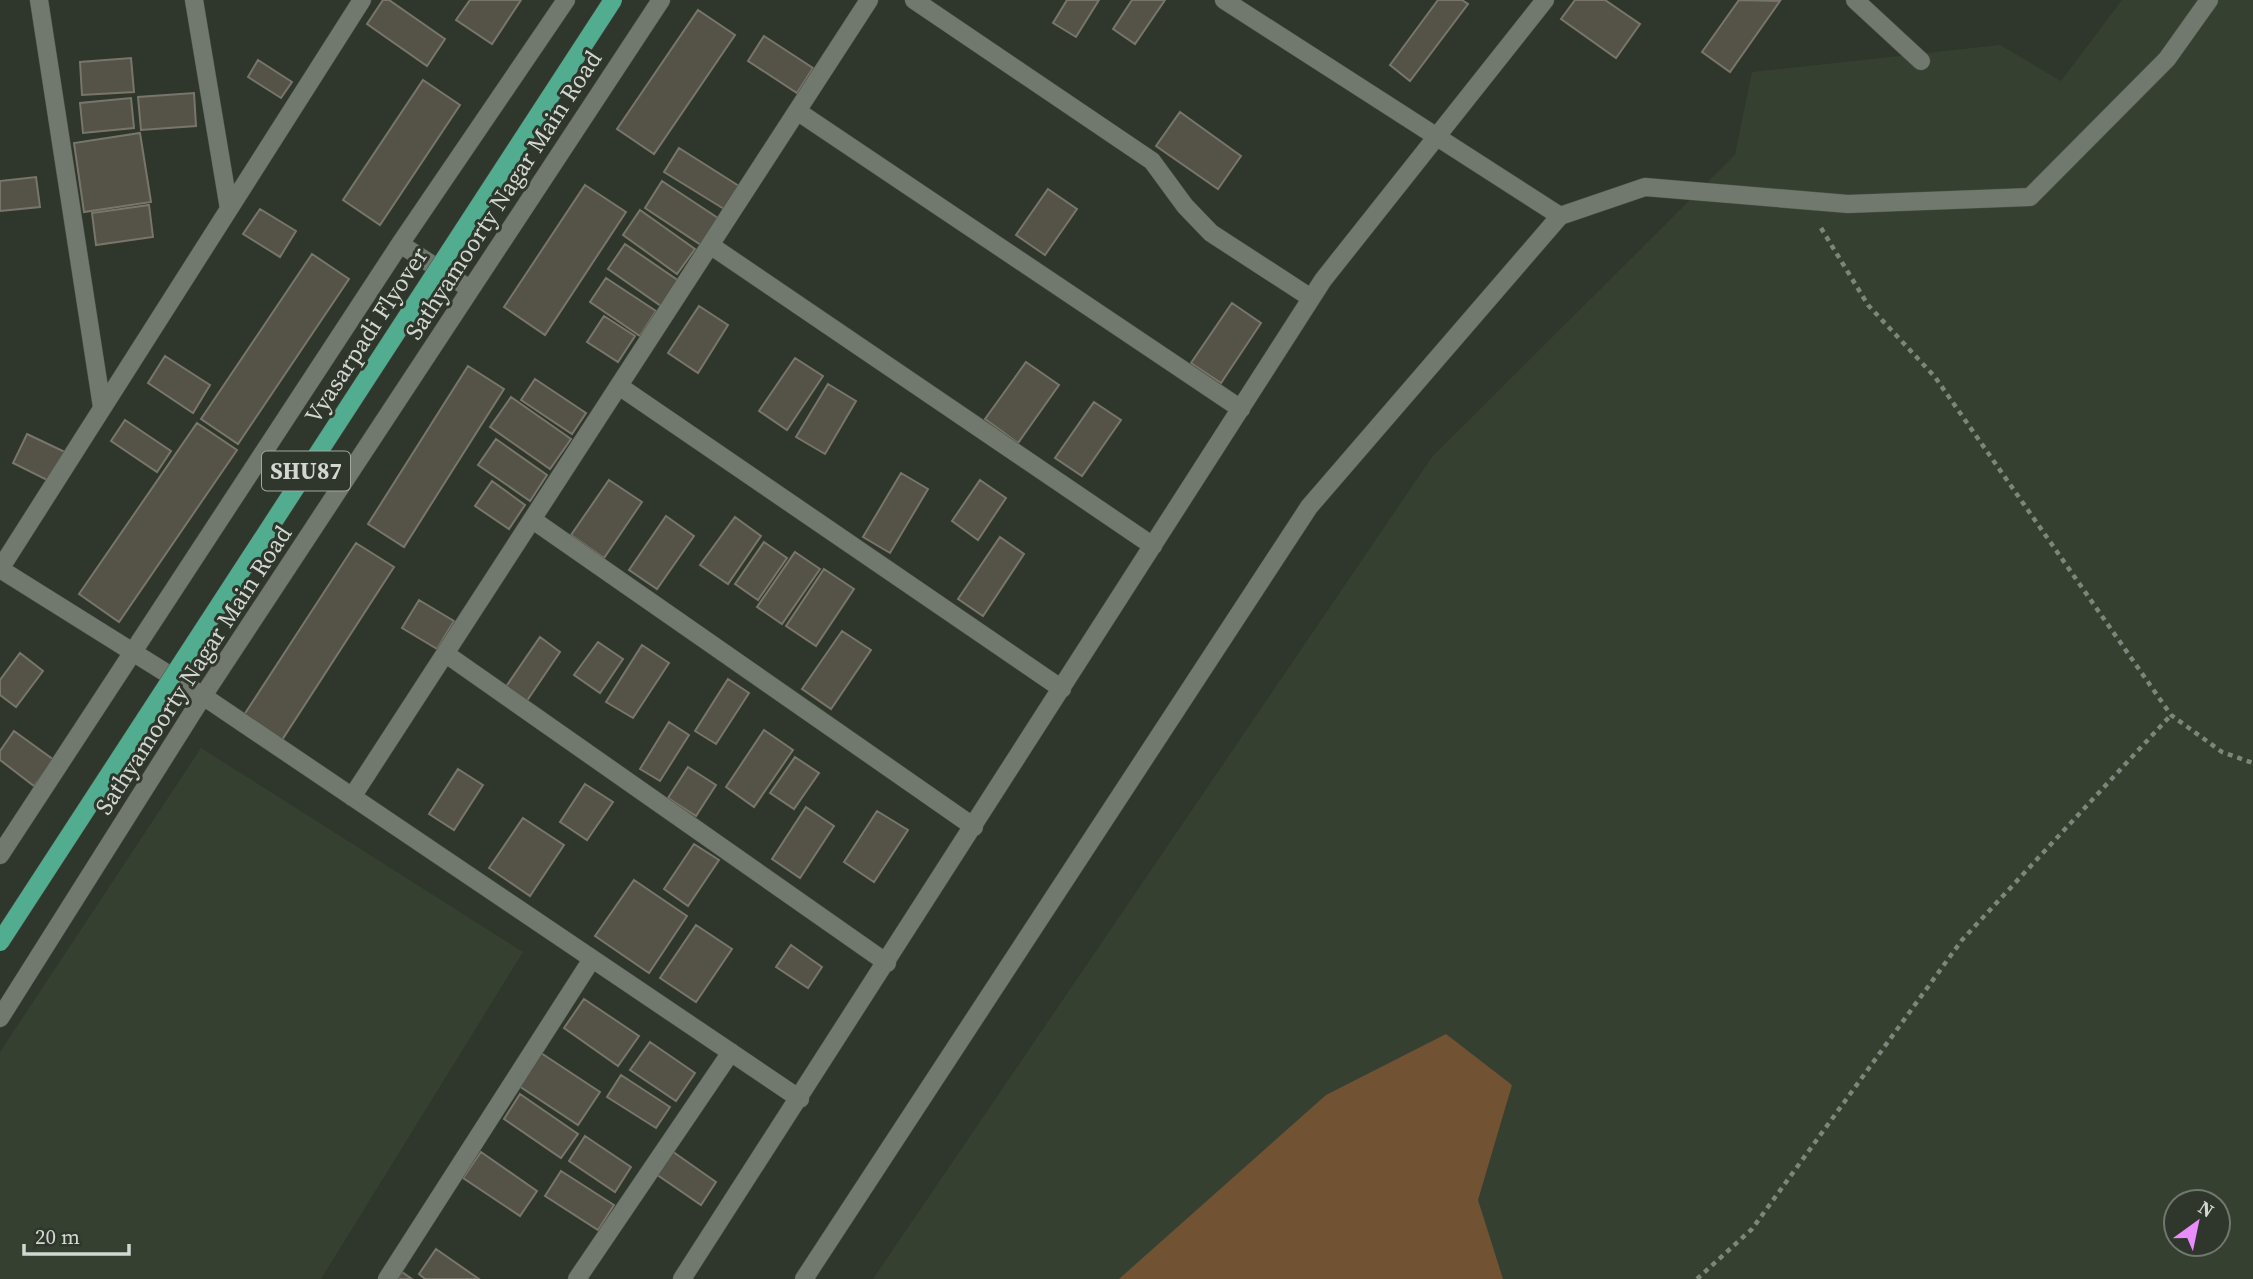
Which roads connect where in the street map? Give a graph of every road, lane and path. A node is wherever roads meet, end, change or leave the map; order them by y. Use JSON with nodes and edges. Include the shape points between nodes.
{"nodes":[{"id":1,"x":39,"y":0,"type":"edge"},
{"id":2,"x":194,"y":0,"type":"edge"},
{"id":3,"x":362,"y":0,"type":"edge"},
{"id":4,"x":566,"y":0,"type":"edge"},
{"id":5,"x":613,"y":0,"type":"edge"},
{"id":6,"x":661,"y":0,"type":"edge"},
{"id":7,"x":869,"y":0,"type":"edge"},
{"id":8,"x":914,"y":0,"type":"edge"},
{"id":9,"x":1224,"y":0,"type":"edge"},
{"id":10,"x":1545,"y":0,"type":"edge"},
{"id":11,"x":1855,"y":0,"type":"edge"},
{"id":12,"x":2209,"y":0,"type":"edge"},
{"id":13,"x":1921,"y":61,"type":"dead end"},
{"id":14,"x":797,"y":111,"type":"junction"},
{"id":15,"x":1437,"y":134,"type":"junction"},
{"id":16,"x":1804,"y":200,"type":"junction"},
{"id":17,"x":229,"y":209,"type":"junction"},
{"id":18,"x":1560,"y":216,"type":"junction"},
{"id":19,"x":400,"y":244,"type":"junction"},
{"id":20,"x":710,"y":245,"type":"junction"},
{"id":21,"x":470,"y":289,"type":"junction"},
{"id":22,"x":1311,"y":298,"type":"junction"},
{"id":23,"x":619,"y":386,"type":"junction"},
{"id":24,"x":103,"y":407,"type":"junction"},
{"id":25,"x":1241,"y":409,"type":"junction"},
{"id":26,"x":533,"y":520,"type":"junction"},
{"id":27,"x":1153,"y":546,"type":"junction"},
{"id":28,"x":0,"y":569,"type":"edge"},
{"id":29,"x":131,"y":653,"type":"junction"},
{"id":30,"x":446,"y":654,"type":"junction"},
{"id":31,"x":1062,"y":689,"type":"junction"},
{"id":32,"x":203,"y":696,"type":"junction"},
{"id":33,"x":2171,"y":715,"type":"junction"},
{"id":34,"x":2253,"y":763,"type":"edge"},
{"id":35,"x":352,"y":797,"type":"junction"},
{"id":36,"x":974,"y":827,"type":"junction"},
{"id":37,"x":0,"y":855,"type":"edge"},
{"id":38,"x":0,"y":942,"type":"edge"},
{"id":39,"x":593,"y":959,"type":"junction"},
{"id":40,"x":887,"y":963,"type":"junction"},
{"id":41,"x":0,"y":1018,"type":"edge"},
{"id":42,"x":731,"y":1052,"type":"junction"},
{"id":43,"x":800,"y":1099,"type":"junction"},
{"id":44,"x":387,"y":1279,"type":"edge"},
{"id":45,"x":578,"y":1279,"type":"edge"},
{"id":46,"x":682,"y":1279,"type":"edge"},
{"id":47,"x":804,"y":1279,"type":"edge"},
{"id":48,"x":1698,"y":1279,"type":"edge"}],
"edges":[{"from":1,"to":24,"type":"street"},
{"from":2,"to":17,"type":"street"},
{"from":3,"to":17,"type":"street"},
{"from":4,"to":19,"type":"street"},
{"from":5,"to":38,"type":"main road","name":"Vyasarpadi Flyover","number":"SHU87","bridge":true},
{"from":6,"to":21,"type":"street","name":"Sathyamoorty Nagar Main Road"},
{"from":7,"to":14,"type":"street"},
{"from":8,"to":22,"type":"street","via":[[1152,161],[1211,233]]},
{"from":9,"to":15,"type":"street"},
{"from":10,"to":15,"type":"street"},
{"from":11,"to":13,"type":"street"},
{"from":12,"to":16,"type":"street","via":[[2167,59],[2029,197],[1848,204]]},
{"from":14,"to":20,"type":"street"},
{"from":14,"to":25,"type":"street"},
{"from":15,"to":18,"type":"street"},
{"from":15,"to":22,"type":"street"},
{"from":16,"to":18,"type":"street","via":[[1645,187]]},
{"from":16,"to":33,"type":"path","via":[[1868,305],[1935,377]]},
{"from":17,"to":24,"type":"street"},
{"from":18,"to":47,"type":"street","via":[[1308,507]]},
{"from":19,"to":21,"type":"street"},
{"from":19,"to":29,"type":"street"},
{"from":20,"to":23,"type":"street"},
{"from":20,"to":27,"type":"street"},
{"from":21,"to":32,"type":"street","name":"Sathyamoorty Nagar Main Road"},
{"from":22,"to":25,"type":"street"},
{"from":23,"to":26,"type":"street"},
{"from":23,"to":31,"type":"street"},
{"from":24,"to":28,"type":"street"},
{"from":25,"to":27,"type":"street"},
{"from":26,"to":30,"type":"street"},
{"from":26,"to":36,"type":"street"},
{"from":27,"to":31,"type":"street"},
{"from":28,"to":29,"type":"street"},
{"from":29,"to":32,"type":"street"},
{"from":29,"to":37,"type":"street"},
{"from":30,"to":35,"type":"street"},
{"from":30,"to":40,"type":"street"},
{"from":31,"to":36,"type":"street"},
{"from":32,"to":35,"type":"street"},
{"from":32,"to":41,"type":"street","name":"Sathyamoorty Nagar Main Road"},
{"from":33,"to":34,"type":"path","via":[[2222,752]]},
{"from":33,"to":48,"type":"path","via":[[1962,940],[1752,1229]]},
{"from":35,"to":39,"type":"street"},
{"from":36,"to":40,"type":"street"},
{"from":39,"to":42,"type":"street"},
{"from":39,"to":44,"type":"street"},
{"from":40,"to":43,"type":"street"},
{"from":42,"to":43,"type":"street"},
{"from":42,"to":45,"type":"street"},
{"from":43,"to":46,"type":"street"}]}
